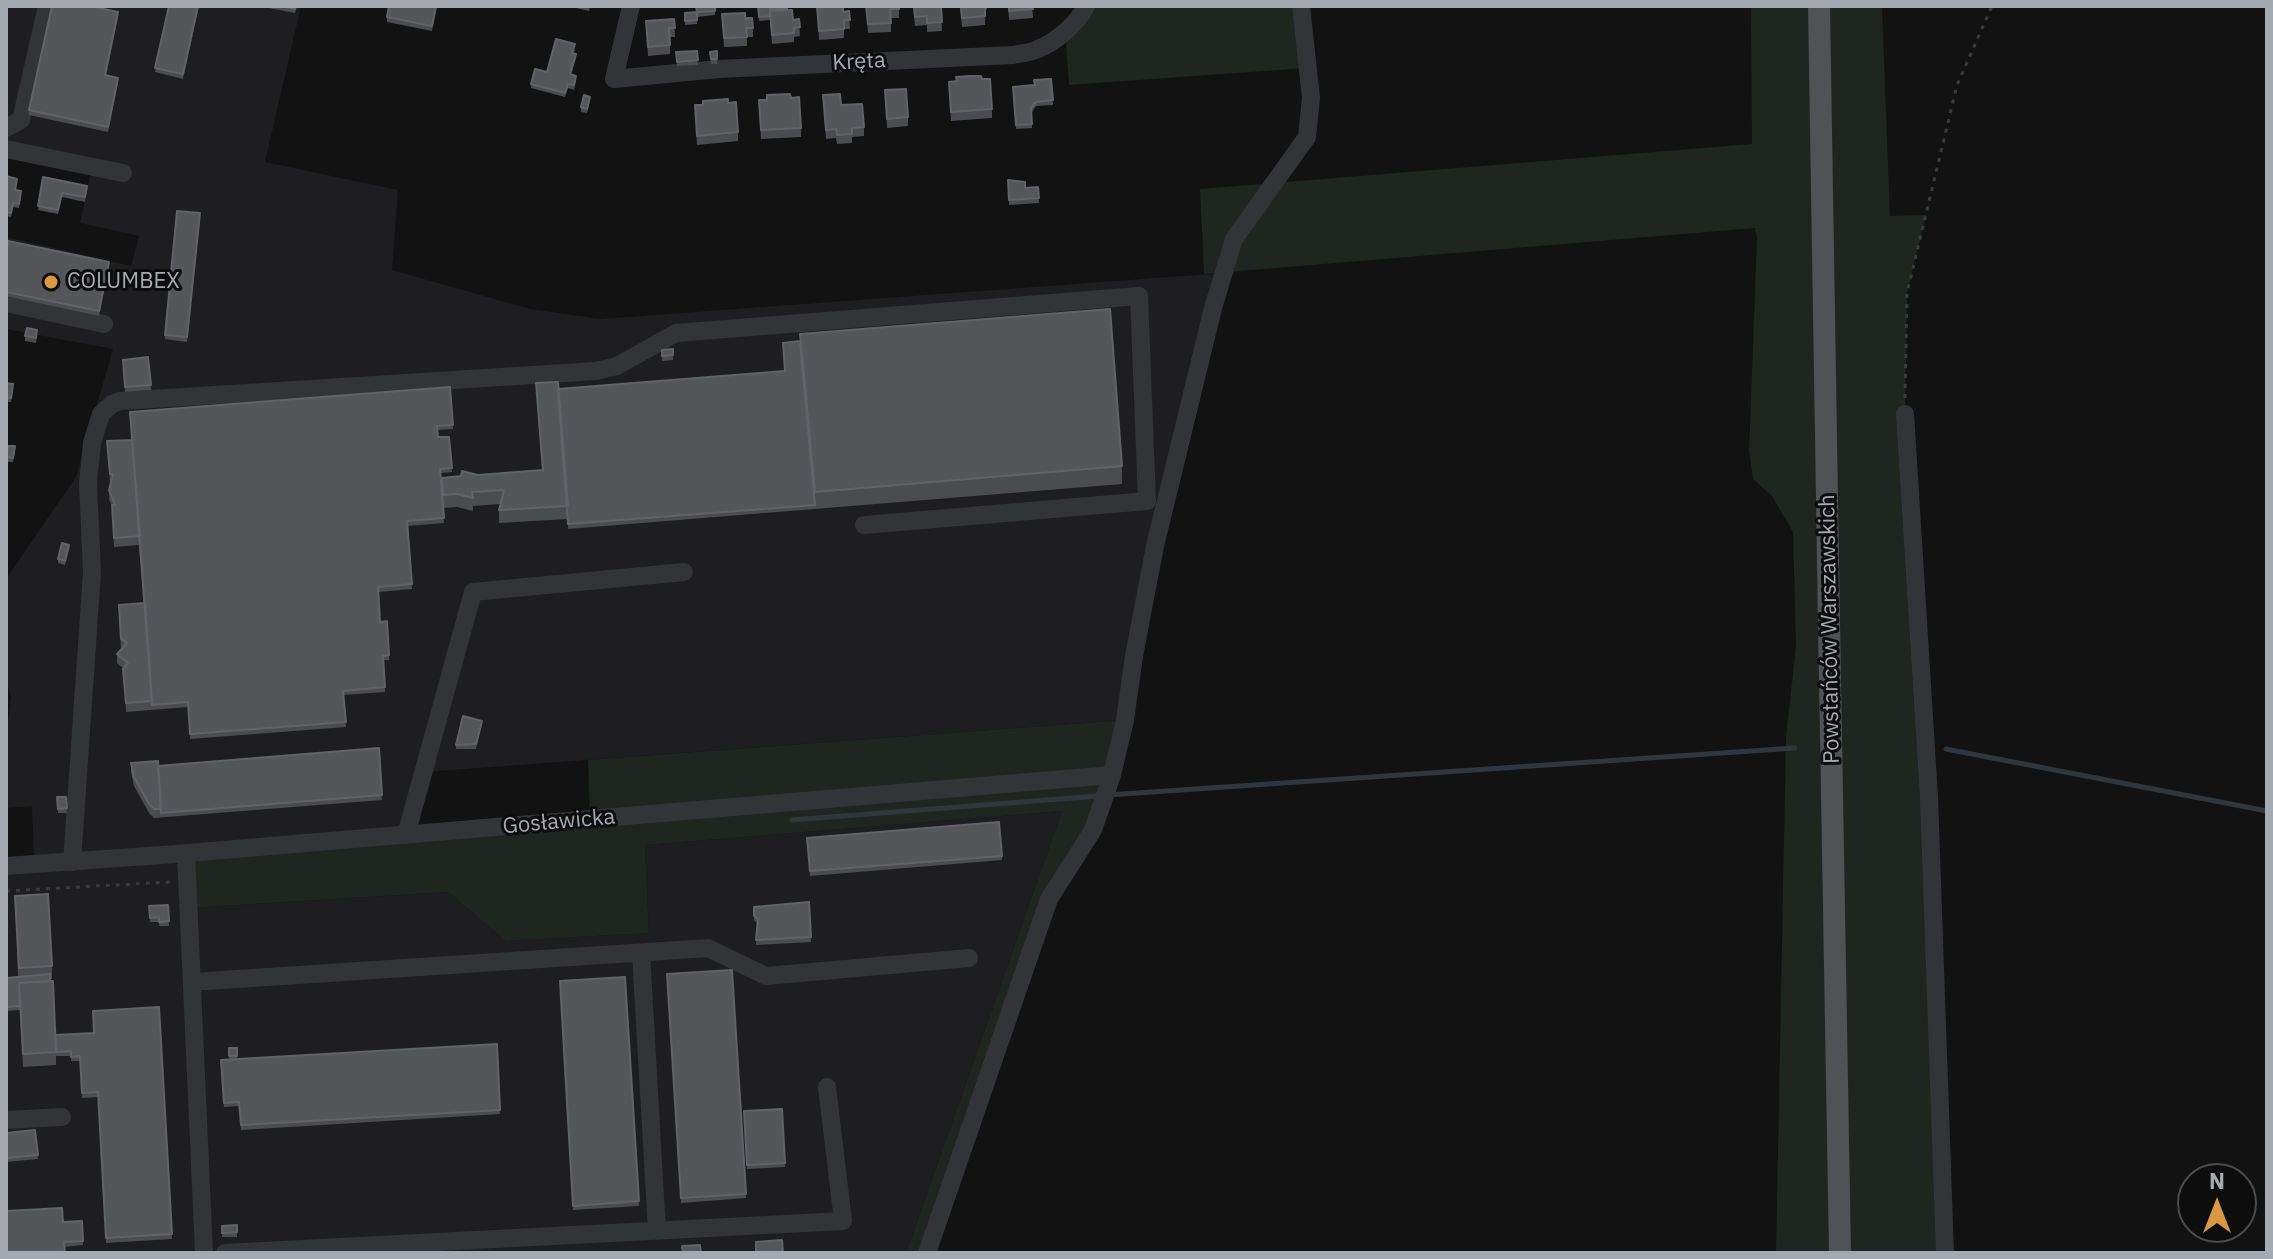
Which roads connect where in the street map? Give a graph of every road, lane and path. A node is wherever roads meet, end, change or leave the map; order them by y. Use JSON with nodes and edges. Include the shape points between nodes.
{"nodes":[{"id":1,"x":47,"y":6,"type":"edge"},
{"id":2,"x":631,"y":6,"type":"edge"},
{"id":3,"x":1086,"y":6,"type":"edge"},
{"id":4,"x":1301,"y":6,"type":"edge"},
{"id":5,"x":1819,"y":6,"type":"edge"},
{"id":6,"x":1992,"y":6,"type":"edge"},
{"id":7,"x":6,"y":128,"type":"edge"},
{"id":8,"x":6,"y":149,"type":"edge"},
{"id":9,"x":123,"y":173,"type":"dead end"},
{"id":10,"x":6,"y":303,"type":"edge"},
{"id":11,"x":104,"y":324,"type":"dead end"},
{"id":12,"x":1905,"y":414,"type":"joint"},
{"id":13,"x":864,"y":525,"type":"dead end"},
{"id":14,"x":684,"y":572,"type":"dead end"},
{"id":15,"x":1112,"y":775,"type":"junction"},
{"id":16,"x":406,"y":835,"type":"junction"},
{"id":17,"x":186,"y":853,"type":"junction"},
{"id":18,"x":72,"y":862,"type":"junction"},
{"id":19,"x":6,"y":866,"type":"edge"},
{"id":20,"x":187,"y":881,"type":"junction"},
{"id":21,"x":6,"y":891,"type":"edge"},
{"id":22,"x":641,"y":953,"type":"junction"},
{"id":23,"x":969,"y":958,"type":"dead end"},
{"id":24,"x":192,"y":982,"type":"junction"},
{"id":25,"x":827,"y":1087,"type":"dead end"},
{"id":26,"x":62,"y":1117,"type":"dead end"},
{"id":27,"x":6,"y":1120,"type":"edge"},
{"id":28,"x":657,"y":1231,"type":"junction"},
{"id":29,"x":425,"y":1248,"type":"edge"},
{"id":30,"x":204,"y":1253,"type":"edge"},
{"id":31,"x":225,"y":1253,"type":"edge"},
{"id":32,"x":927,"y":1253,"type":"edge"},
{"id":33,"x":1840,"y":1253,"type":"edge"},
{"id":34,"x":1945,"y":1253,"type":"edge"}],
"edges":[{"from":1,"to":7,"type":"street","via":[[21,120]]},
{"from":2,"to":3,"type":"street","name":"Kręta","via":[[614,79],[1013,55],[1038,50]]},
{"from":4,"to":15,"type":"street","via":[[1311,98],[1307,137],[1234,239],[1155,546]]},
{"from":5,"to":33,"type":"main road","name":"Powstańców Warszawskich"},
{"from":6,"to":12,"type":"path","via":[[1957,85],[1907,293]]},
{"from":8,"to":9,"type":"street"},
{"from":10,"to":11,"type":"street"},
{"from":12,"to":34,"type":"street","via":[[1929,797]]},
{"from":13,"to":18,"type":"street","via":[[1147,501],[1139,296],[676,333],[617,366],[596,371],[112,404],[101,414],[92,443],[88,483],[92,572]]},
{"from":14,"to":16,"type":"street","via":[[473,592]]},
{"from":15,"to":16,"type":"street","name":"Gosławicka"},
{"from":15,"to":32,"type":"street","via":[[1093,830],[1049,899]]},
{"from":16,"to":17,"type":"street","name":"Gosławicka"},
{"from":17,"to":18,"type":"street","name":"Gosławicka"},
{"from":17,"to":20,"type":"street"},
{"from":18,"to":19,"type":"street","name":"Gosławicka"},
{"from":20,"to":21,"type":"path"},
{"from":20,"to":24,"type":"street"},
{"from":22,"to":23,"type":"street","via":[[708,948],[766,976]]},
{"from":22,"to":24,"type":"street"},
{"from":22,"to":28,"type":"street"},
{"from":24,"to":30,"type":"street"},
{"from":25,"to":28,"type":"street","via":[[843,1221]]},
{"from":26,"to":27,"type":"street"},
{"from":28,"to":29,"type":"street"},
{"from":29,"to":31,"type":"street"}]}
